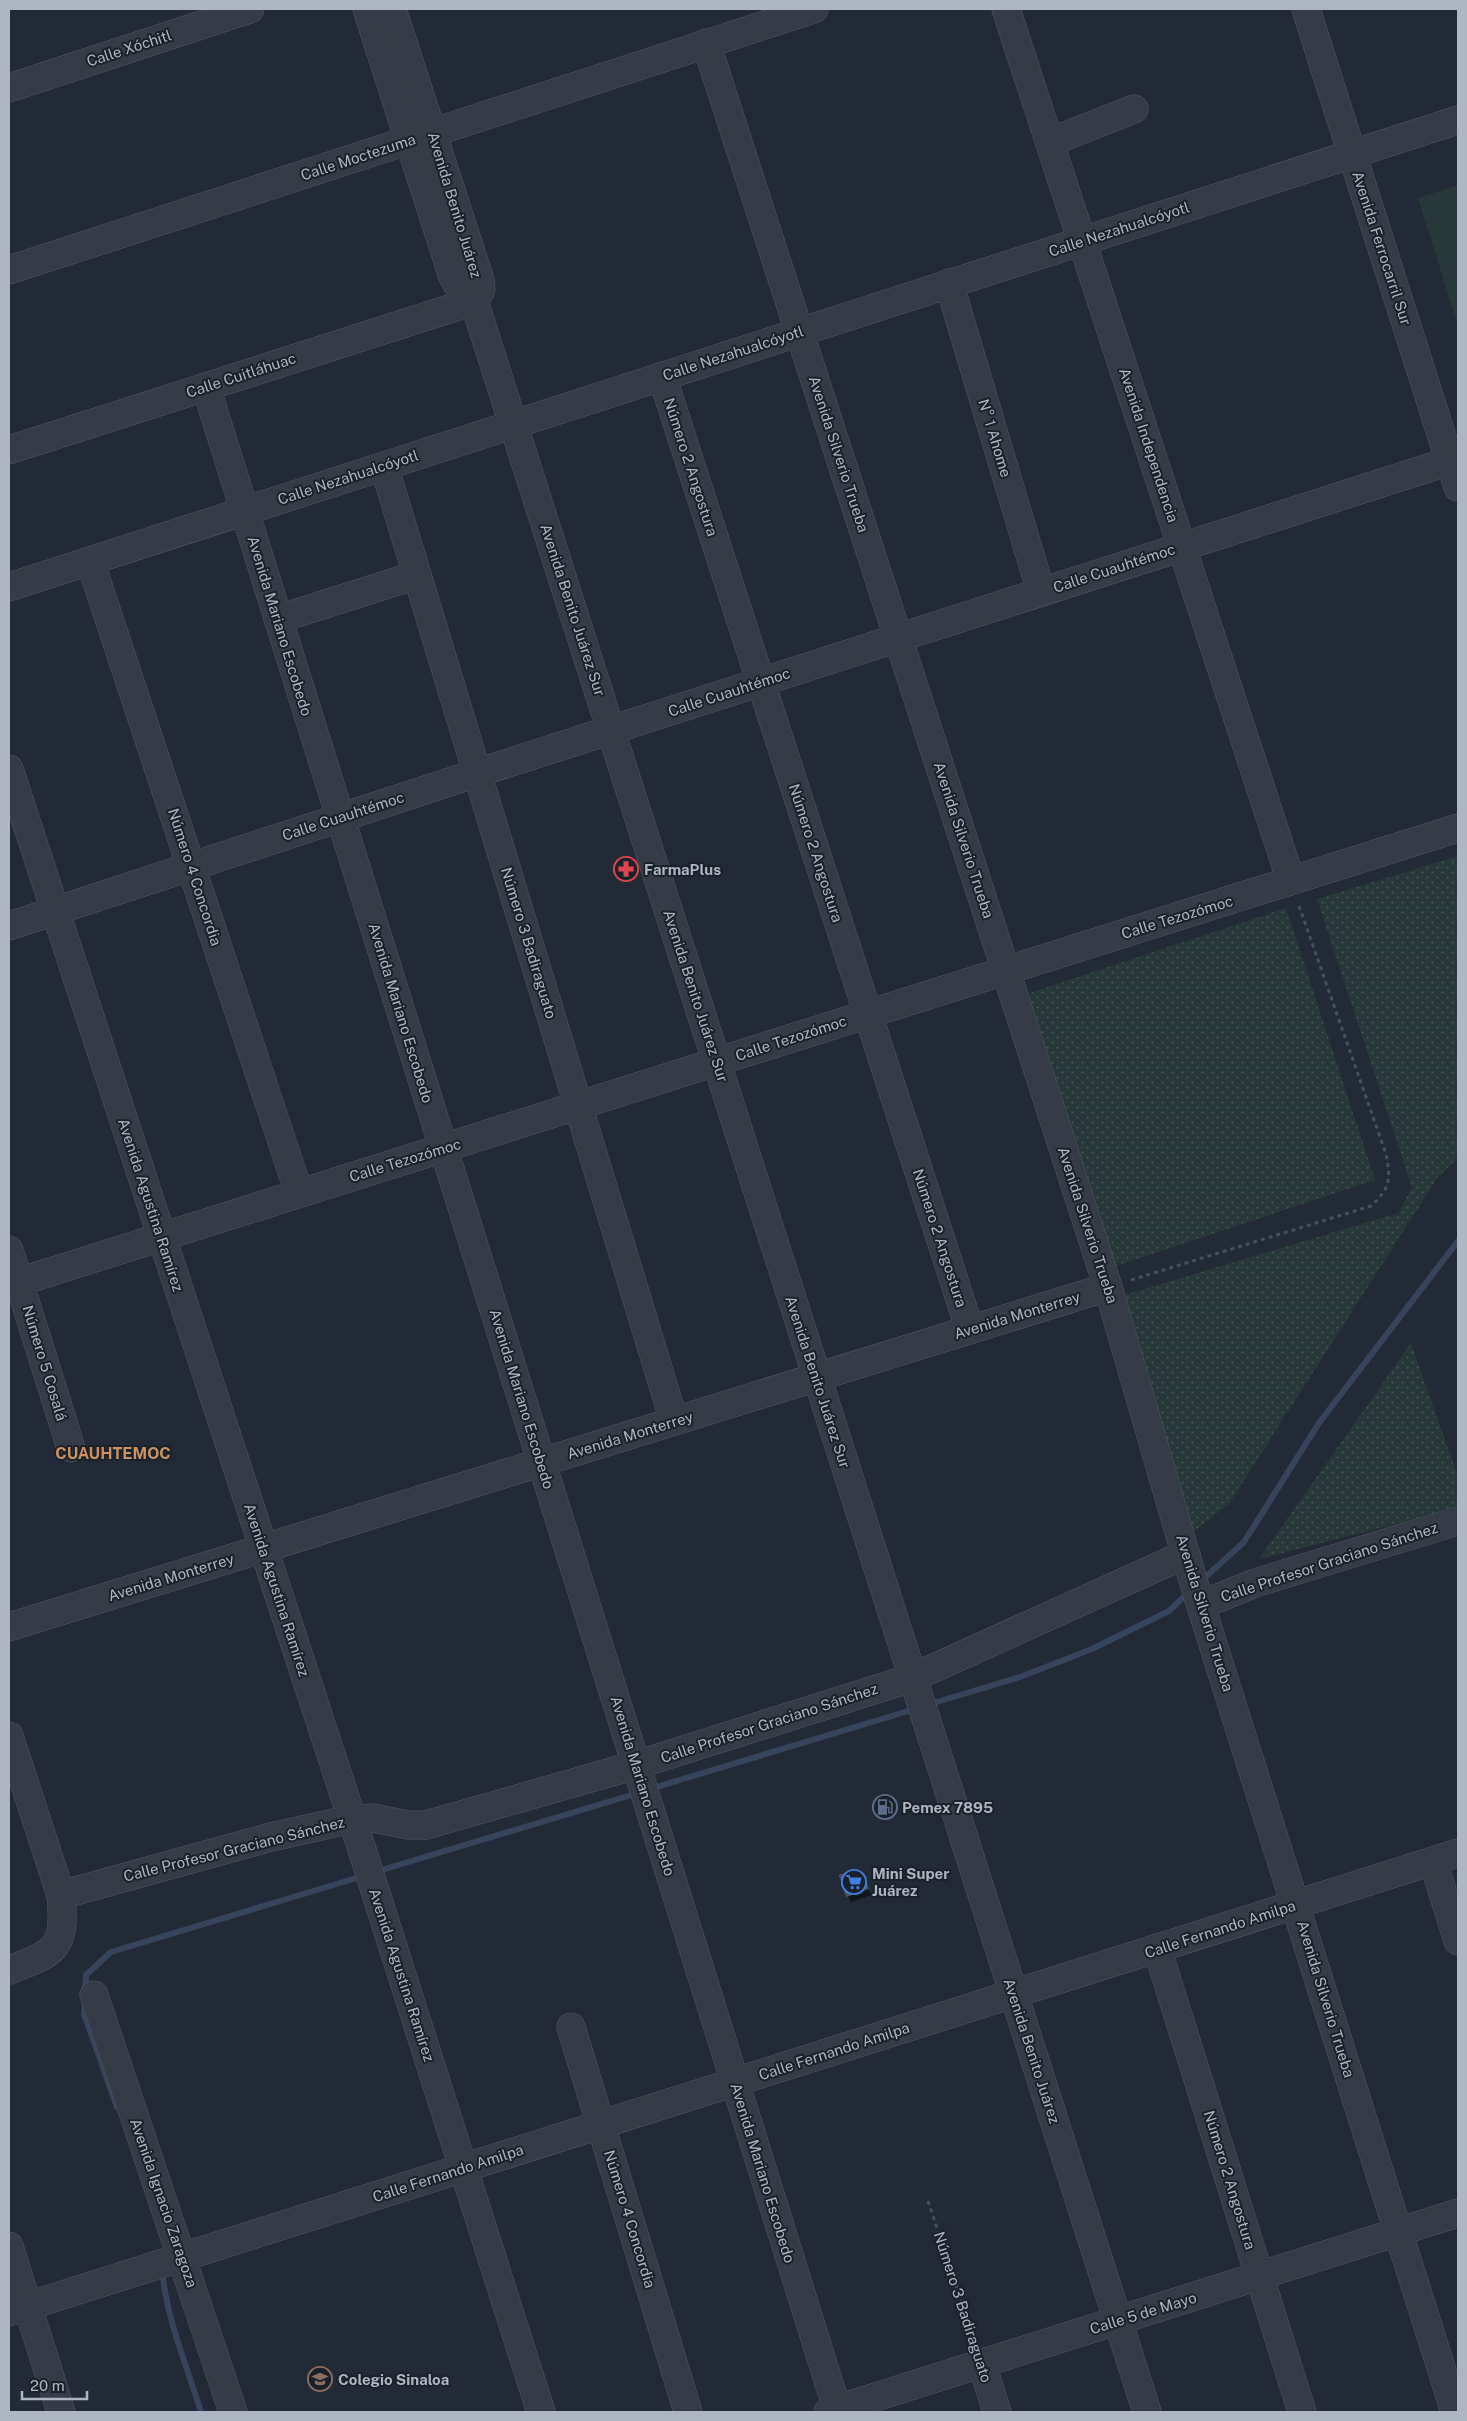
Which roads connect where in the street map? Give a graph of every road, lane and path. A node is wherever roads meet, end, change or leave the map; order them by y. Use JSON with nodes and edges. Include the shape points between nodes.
{"nodes":[{"id":1,"x":250,"y":9,"type":"edge"},
{"id":2,"x":367,"y":9,"type":"edge"},
{"id":3,"x":392,"y":9,"type":"edge"},
{"id":4,"x":814,"y":9,"type":"edge"},
{"id":5,"x":1006,"y":9,"type":"edge"},
{"id":6,"x":1306,"y":9,"type":"edge"},
{"id":7,"x":706,"y":43,"type":"junction"},
{"id":8,"x":9,"y":88,"type":"edge"},
{"id":9,"x":1134,"y":110,"type":"dead end"},
{"id":10,"x":1458,"y":120,"type":"edge"},
{"id":11,"x":421,"y":136,"type":"junction"},
{"id":12,"x":1050,"y":142,"type":"junction"},
{"id":13,"x":1352,"y":153,"type":"junction"},
{"id":14,"x":1082,"y":240,"type":"junction"},
{"id":15,"x":9,"y":270,"type":"edge"},
{"id":16,"x":948,"y":284,"type":"junction"},
{"id":17,"x":474,"y":301,"type":"junction"},
{"id":18,"x":800,"y":332,"type":"junction"},
{"id":19,"x":662,"y":376,"type":"junction"},
{"id":20,"x":206,"y":387,"type":"junction"},
{"id":21,"x":514,"y":424,"type":"junction"},
{"id":22,"x":9,"y":450,"type":"edge"},
{"id":23,"x":1450,"y":461,"type":"junction"},
{"id":24,"x":384,"y":466,"type":"junction"},
{"id":25,"x":1458,"y":487,"type":"edge"},
{"id":26,"x":244,"y":511,"type":"junction"},
{"id":27,"x":1182,"y":547,"type":"junction"},
{"id":28,"x":90,"y":561,"type":"junction"},
{"id":29,"x":417,"y":575,"type":"junction"},
{"id":30,"x":9,"y":587,"type":"edge"},
{"id":31,"x":1041,"y":592,"type":"junction"},
{"id":32,"x":278,"y":620,"type":"junction"},
{"id":33,"x":898,"y":638,"type":"junction"},
{"id":34,"x":760,"y":682,"type":"junction"},
{"id":35,"x":611,"y":730,"type":"junction"},
{"id":36,"x":9,"y":769,"type":"edge"},
{"id":37,"x":477,"y":773,"type":"junction"},
{"id":38,"x":340,"y":817,"type":"junction"},
{"id":39,"x":1458,"y":828,"type":"edge"},
{"id":40,"x":191,"y":866,"type":"junction"},
{"id":41,"x":1291,"y":881,"type":"junction"},
{"id":42,"x":55,"y":911,"type":"junction"},
{"id":43,"x":9,"y":926,"type":"edge"},
{"id":44,"x":1006,"y":970,"type":"junction"},
{"id":45,"x":868,"y":1014,"type":"junction"},
{"id":46,"x":717,"y":1062,"type":"junction"},
{"id":47,"x":578,"y":1106,"type":"junction"},
{"id":48,"x":443,"y":1148,"type":"junction"},
{"id":49,"x":299,"y":1193,"type":"junction"},
{"id":50,"x":162,"y":1237,"type":"junction"},
{"id":51,"x":9,"y":1250,"type":"edge"},
{"id":52,"x":14,"y":1283,"type":"edge"},
{"id":53,"x":1108,"y":1287,"type":"junction"},
{"id":54,"x":970,"y":1330,"type":"junction"},
{"id":55,"x":817,"y":1377,"type":"junction"},
{"id":56,"x":674,"y":1421,"type":"junction"},
{"id":57,"x":71,"y":1448,"type":"dead end"},
{"id":58,"x":542,"y":1462,"type":"junction"},
{"id":59,"x":1458,"y":1521,"type":"edge"},
{"id":60,"x":264,"y":1548,"type":"junction"},
{"id":61,"x":1186,"y":1554,"type":"junction"},
{"id":62,"x":1201,"y":1605,"type":"junction"},
{"id":63,"x":9,"y":1627,"type":"edge"},
{"id":64,"x":914,"y":1684,"type":"junction"},
{"id":65,"x":9,"y":1736,"type":"edge"},
{"id":66,"x":636,"y":1765,"type":"junction"},
{"id":67,"x":355,"y":1828,"type":"junction"},
{"id":68,"x":1446,"y":1857,"type":"edge"},
{"id":69,"x":61,"y":1895,"type":"junction"},
{"id":70,"x":1296,"y":1904,"type":"junction"},
{"id":71,"x":1458,"y":1941,"type":"edge"},
{"id":72,"x":1157,"y":1948,"type":"junction"},
{"id":73,"x":9,"y":1970,"type":"edge"},
{"id":74,"x":1014,"y":1994,"type":"junction"},
{"id":75,"x":94,"y":1995,"type":"dead end"},
{"id":76,"x":571,"y":2027,"type":"dead end"},
{"id":77,"x":735,"y":2082,"type":"junction"},
{"id":78,"x":601,"y":2124,"type":"junction"},
{"id":79,"x":464,"y":2168,"type":"junction"},
{"id":80,"x":928,"y":2201,"type":"dead end"},
{"id":81,"x":1458,"y":2214,"type":"edge"},
{"id":82,"x":1399,"y":2232,"type":"junction"},
{"id":83,"x":9,"y":2246,"type":"edge"},
{"id":84,"x":183,"y":2257,"type":"junction"},
{"id":85,"x":1260,"y":2276,"type":"junction"},
{"id":86,"x":18,"y":2309,"type":"edge"},
{"id":87,"x":1119,"y":2320,"type":"junction"},
{"id":88,"x":982,"y":2364,"type":"junction"},
{"id":89,"x":834,"y":2411,"type":"edge"},
{"id":90,"x":61,"y":2412,"type":"edge"},
{"id":91,"x":233,"y":2412,"type":"edge"},
{"id":92,"x":541,"y":2412,"type":"edge"},
{"id":93,"x":688,"y":2412,"type":"edge"},
{"id":94,"x":997,"y":2412,"type":"edge"},
{"id":95,"x":1148,"y":2412,"type":"edge"},
{"id":96,"x":1302,"y":2412,"type":"edge"},
{"id":97,"x":1456,"y":2412,"type":"edge"}],
"edges":[{"from":1,"to":8,"type":"street","name":"Calle Xóchitl"},
{"from":2,"to":11,"type":"street","name":"Avenida Benito Juárez"},
{"from":3,"to":11,"type":"street","name":"Avenida Benito Juárez"},
{"from":4,"to":7,"type":"street","name":"Calle Moctezuma"},
{"from":5,"to":12,"type":"street","name":"Avenida Independencia"},
{"from":6,"to":13,"type":"street","name":"Avenida Ferrocarril Sur"},
{"from":7,"to":11,"type":"street","name":"Calle Moctezuma"},
{"from":7,"to":18,"type":"street","name":"Avenida Silverio Trueba"},
{"from":9,"to":12,"type":"street"},
{"from":10,"to":13,"type":"street","name":"Calle Nezahualcóyotl"},
{"from":11,"to":15,"type":"street","name":"Calle Moctezuma"},
{"from":11,"to":17,"type":"street","name":"Avenida Benito Juárez","via":[[480,280],[481,290]]},
{"from":12,"to":14,"type":"street","name":"Avenida Independencia"},
{"from":13,"to":14,"type":"street","name":"Calle Nezahualcóyotl"},
{"from":13,"to":23,"type":"street","name":"Avenida Ferrocarril Sur"},
{"from":14,"to":16,"type":"street","name":"Calle Nezahualcóyotl"},
{"from":14,"to":27,"type":"street","name":"Avenida Independencia"},
{"from":16,"to":18,"type":"street","name":"Calle Nezahualcóyotl"},
{"from":16,"to":31,"type":"street","name":"N° 1 Ahome"},
{"from":17,"to":20,"type":"street","name":"Calle Cuitláhuac"},
{"from":17,"to":21,"type":"street","name":"Avenida Benito Juárez Sur"},
{"from":18,"to":19,"type":"street","name":"Calle Nezahualcóyotl"},
{"from":18,"to":33,"type":"street","name":"Avenida Silverio Trueba"},
{"from":19,"to":21,"type":"street","name":"Calle Nezahualcóyotl"},
{"from":19,"to":34,"type":"street","name":"Número 2 Angostura"},
{"from":20,"to":22,"type":"street","name":"Calle Cuitláhuac"},
{"from":20,"to":26,"type":"street","name":"Avenida Mariano Escobedo"},
{"from":21,"to":24,"type":"street","name":"Calle Nezahualcóyotl"},
{"from":21,"to":35,"type":"street","name":"Avenida Benito Juárez Sur"},
{"from":23,"to":25,"type":"street","name":"Avenida Ferrocarril Sur"},
{"from":23,"to":27,"type":"street","name":"Calle Cuauhtémoc"},
{"from":24,"to":26,"type":"street","name":"Calle Nezahualcóyotl"},
{"from":24,"to":29,"type":"street","name":"Número 3 Badiraguato"},
{"from":26,"to":28,"type":"street","name":"Calle Nezahualcóyotl"},
{"from":26,"to":32,"type":"street","name":"Avenida Mariano Escobedo"},
{"from":27,"to":31,"type":"street","name":"Calle Cuauhtémoc"},
{"from":27,"to":41,"type":"street","name":"Avenida Independencia"},
{"from":28,"to":30,"type":"street","name":"Calle Nezahualcóyotl"},
{"from":28,"to":40,"type":"street","name":"Número 4 Concordia"},
{"from":29,"to":32,"type":"street"},
{"from":29,"to":37,"type":"street","name":"Número 3 Badiraguato"},
{"from":31,"to":33,"type":"street","name":"Calle Cuauhtémoc"},
{"from":32,"to":38,"type":"street","name":"Avenida Mariano Escobedo"},
{"from":33,"to":34,"type":"street","name":"Calle Cuauhtémoc"},
{"from":33,"to":44,"type":"street","name":"Avenida Silverio Trueba"},
{"from":34,"to":35,"type":"street","name":"Calle Cuauhtémoc"},
{"from":34,"to":45,"type":"street","name":"Número 2 Angostura"},
{"from":35,"to":37,"type":"street","name":"Calle Cuauhtémoc"},
{"from":35,"to":46,"type":"street","name":"Avenida Benito Juárez Sur"},
{"from":36,"to":42,"type":"street","name":"Avenida Agustina Ramírez"},
{"from":37,"to":38,"type":"street","name":"Calle Cuauhtémoc"},
{"from":37,"to":47,"type":"street","name":"Número 3 Badiraguato"},
{"from":38,"to":40,"type":"street","name":"Calle Cuauhtémoc"},
{"from":38,"to":48,"type":"street","name":"Avenida Mariano Escobedo"},
{"from":39,"to":41,"type":"street","name":"Calle Tezozómoc"},
{"from":40,"to":42,"type":"street","name":"Calle Cuauhtémoc"},
{"from":40,"to":49,"type":"street","name":"Número 4 Concordia"},
{"from":41,"to":44,"type":"street","name":"Calle Tezozómoc"},
{"from":41,"to":53,"type":"path","via":[[1386,1154],[1390,1174],[1384,1193],[1370,1206]]},
{"from":42,"to":43,"type":"street","name":"Calle Cuauhtémoc"},
{"from":42,"to":50,"type":"street","name":"Avenida Agustina Ramírez"},
{"from":44,"to":45,"type":"street","name":"Calle Tezozómoc"},
{"from":44,"to":53,"type":"street","name":"Avenida Silverio Trueba"},
{"from":45,"to":46,"type":"street","name":"Calle Tezozómoc"},
{"from":45,"to":54,"type":"street","name":"Número 2 Angostura"},
{"from":46,"to":47,"type":"street","name":"Calle Tezozómoc"},
{"from":46,"to":55,"type":"street","name":"Avenida Benito Juárez Sur"},
{"from":47,"to":48,"type":"street","name":"Calle Tezozómoc"},
{"from":47,"to":56,"type":"street","name":"Número 3 Badiraguato"},
{"from":48,"to":49,"type":"street","name":"Calle Tezozómoc"},
{"from":48,"to":58,"type":"street","name":"Avenida Mariano Escobedo"},
{"from":49,"to":50,"type":"street","name":"Calle Tezozómoc"},
{"from":50,"to":52,"type":"street","name":"Calle Tezozómoc"},
{"from":50,"to":60,"type":"street","name":"Avenida Agustina Ramírez"},
{"from":51,"to":52,"type":"street","name":"Número 5 Cosalá"},
{"from":52,"to":57,"type":"street","name":"Número 5 Cosalá"},
{"from":53,"to":54,"type":"street","name":"Avenida Monterrey"},
{"from":53,"to":61,"type":"street","name":"Avenida Silverio Trueba"},
{"from":54,"to":55,"type":"street","name":"Avenida Monterrey"},
{"from":55,"to":56,"type":"street","name":"Avenida Monterrey"},
{"from":55,"to":64,"type":"street","name":"Avenida Benito Juárez Sur"},
{"from":56,"to":58,"type":"street","name":"Avenida Monterrey"},
{"from":58,"to":60,"type":"street","name":"Avenida Monterrey"},
{"from":58,"to":66,"type":"street","name":"Avenida Mariano Escobedo"},
{"from":59,"to":62,"type":"street","name":"Calle Profesor Graciano Sánchez","via":[[1255,1583]]},
{"from":60,"to":63,"type":"street","name":"Avenida Monterrey"},
{"from":60,"to":67,"type":"street","name":"Avenida Agustina Ramírez"},
{"from":61,"to":62,"type":"street","name":"Avenida Silverio Trueba"},
{"from":61,"to":64,"type":"street","name":"Calle Profesor Graciano Sánchez"},
{"from":62,"to":70,"type":"street","name":"Avenida Silverio Trueba"},
{"from":64,"to":66,"type":"street","name":"Calle Profesor Graciano Sánchez"},
{"from":64,"to":74,"type":"street","name":"Avenida Benito Juárez"},
{"from":65,"to":69,"type":"street"},
{"from":66,"to":67,"type":"street","name":"Calle Profesor Graciano Sánchez","via":[[426,1825],[373,1818]]},
{"from":66,"to":77,"type":"street","name":"Avenida Mariano Escobedo"},
{"from":67,"to":69,"type":"street","name":"Calle Profesor Graciano Sánchez","via":[[271,1837]]},
{"from":67,"to":79,"type":"street","name":"Avenida Agustina Ramírez"},
{"from":68,"to":70,"type":"street","name":"Calle Fernando Amilpa"},
{"from":68,"to":71,"type":"street"},
{"from":69,"to":73,"type":"street","via":[[63,1920],[58,1944],[42,1958]]},
{"from":70,"to":72,"type":"street","name":"Calle Fernando Amilpa"},
{"from":70,"to":82,"type":"street","name":"Avenida Silverio Trueba"},
{"from":72,"to":74,"type":"street","name":"Calle Fernando Amilpa"},
{"from":72,"to":85,"type":"street","name":"Número 2 Angostura"},
{"from":74,"to":77,"type":"street","name":"Calle Fernando Amilpa"},
{"from":74,"to":87,"type":"street","name":"Avenida Benito Juárez"},
{"from":75,"to":84,"type":"street","name":"Avenida Ignacio Zaragoza"},
{"from":76,"to":78,"type":"street","name":"Número 4 Concordia"},
{"from":77,"to":78,"type":"street","name":"Calle Fernando Amilpa"},
{"from":77,"to":89,"type":"street","name":"Avenida Mariano Escobedo"},
{"from":78,"to":79,"type":"street","name":"Calle Fernando Amilpa"},
{"from":78,"to":93,"type":"street","name":"Número 4 Concordia"},
{"from":79,"to":84,"type":"street","name":"Calle Fernando Amilpa"},
{"from":79,"to":92,"type":"street","name":"Avenida Agustina Ramírez"},
{"from":80,"to":88,"type":"path","name":"Número 3 Badiraguato"},
{"from":81,"to":82,"type":"street","name":"Calle 5 de Mayo"},
{"from":82,"to":85,"type":"street","name":"Calle 5 de Mayo"},
{"from":82,"to":97,"type":"street","name":"Avenida Silverio Trueba"},
{"from":83,"to":86,"type":"street"},
{"from":84,"to":86,"type":"street","name":"Calle Fernando Amilpa"},
{"from":84,"to":91,"type":"street","name":"Avenida Ignacio Zaragoza"},
{"from":85,"to":87,"type":"street","name":"Calle 5 de Mayo"},
{"from":85,"to":96,"type":"street","name":"Número 2 Angostura"},
{"from":86,"to":90,"type":"street"},
{"from":87,"to":88,"type":"street","name":"Calle 5 de Mayo"},
{"from":87,"to":95,"type":"street","name":"Avenida Benito Juárez"},
{"from":88,"to":89,"type":"street","name":"Calle 5 de Mayo"},
{"from":88,"to":94,"type":"street","name":"Número 3 Badiraguato"}]}
